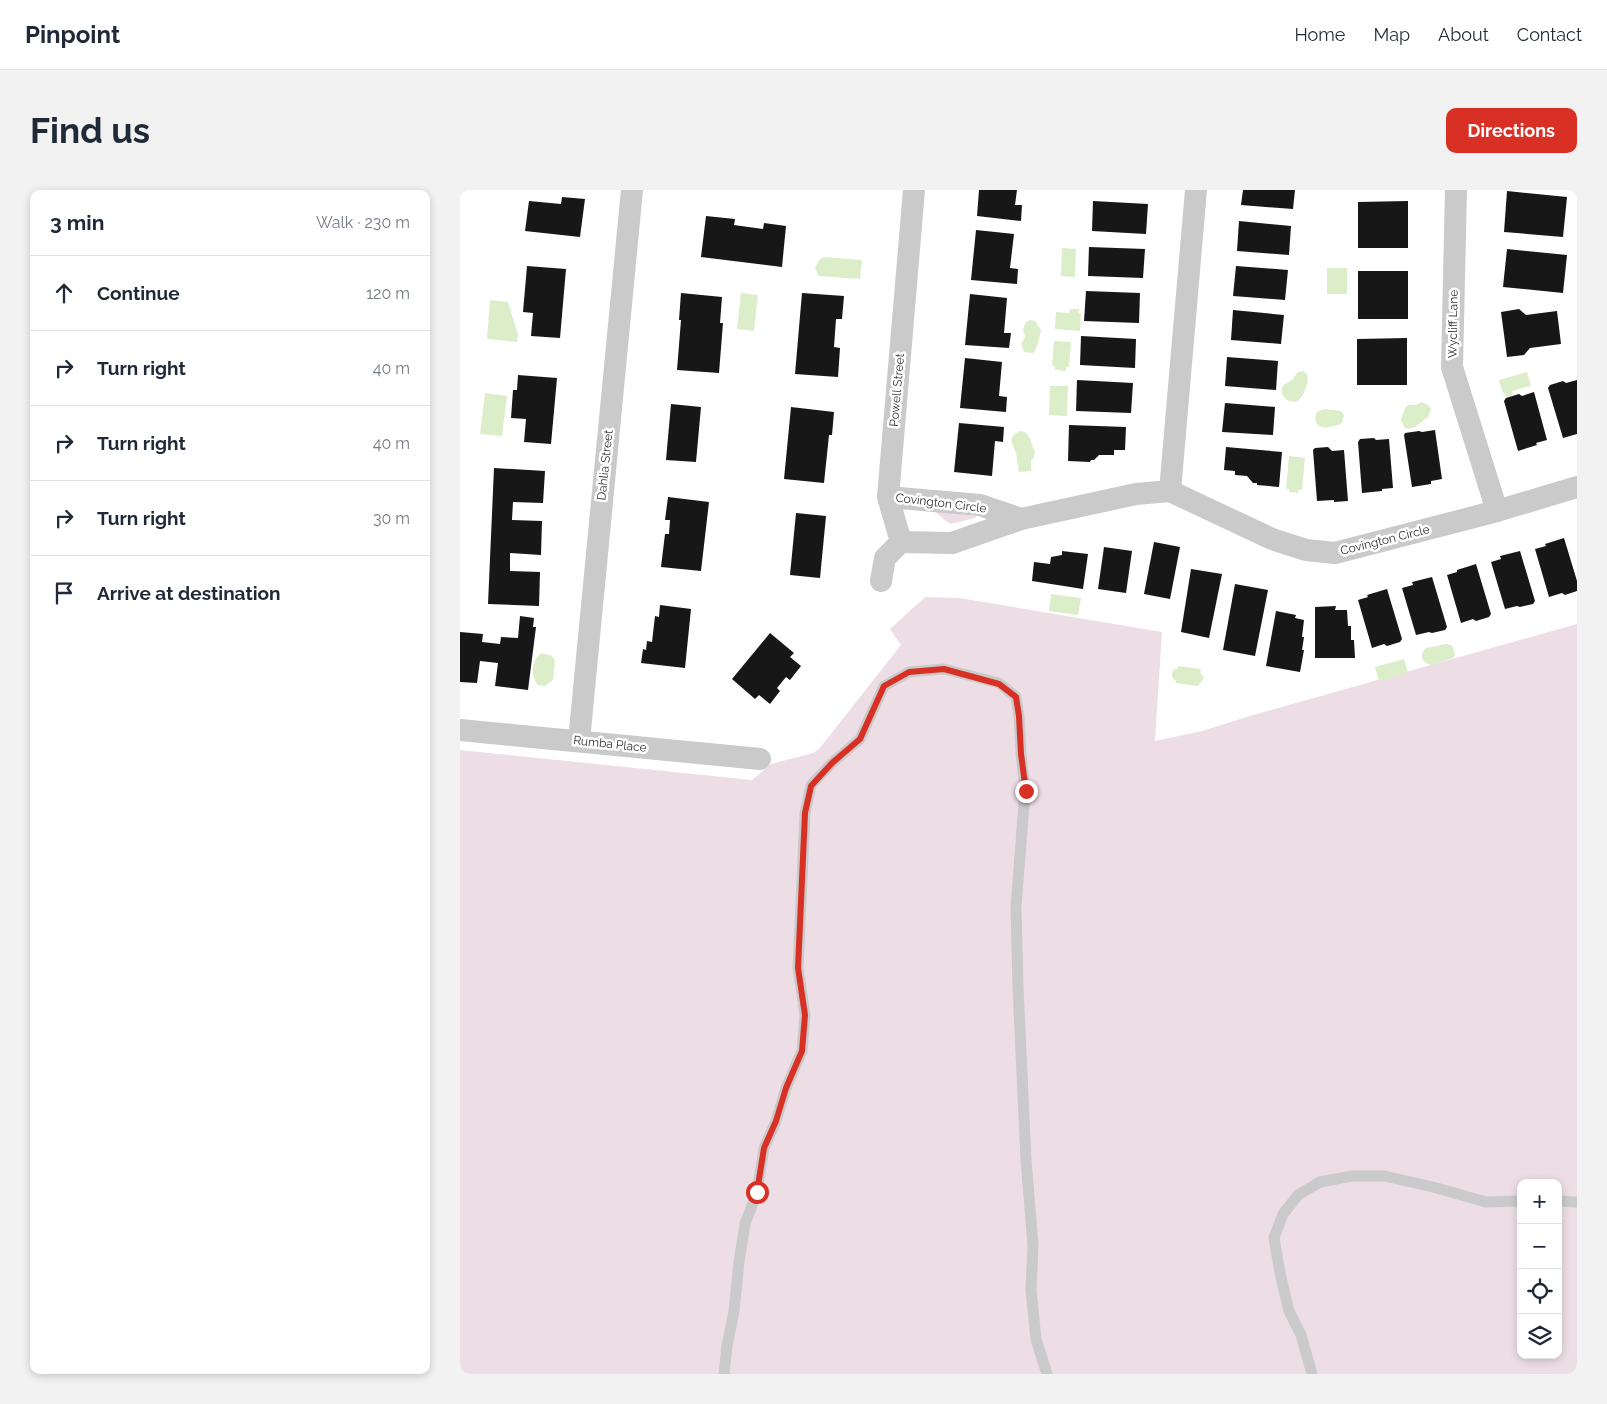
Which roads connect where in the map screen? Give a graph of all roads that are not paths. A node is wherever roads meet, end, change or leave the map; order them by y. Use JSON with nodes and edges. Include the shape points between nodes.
{"nodes":[{"id":1,"x":632,"y":190,"type":"edge"},
{"id":2,"x":914,"y":190,"type":"edge"},
{"id":3,"x":1196,"y":190,"type":"edge"},
{"id":4,"x":1456,"y":190,"type":"edge"},
{"id":5,"x":1577,"y":487,"type":"edge"},
{"id":6,"x":1170,"y":491,"type":"junction"},
{"id":7,"x":888,"y":497,"type":"junction"},
{"id":8,"x":1497,"y":511,"type":"junction"},
{"id":9,"x":1021,"y":518,"type":"junction"},
{"id":10,"x":901,"y":542,"type":"junction"},
{"id":11,"x":881,"y":581,"type":"dead end"},
{"id":12,"x":460,"y":730,"type":"edge"},
{"id":13,"x":579,"y":741,"type":"junction"},
{"id":14,"x":760,"y":760,"type":"dead end"},
{"id":15,"x":1517,"y":1201,"type":"edge"},
{"id":16,"x":1562,"y":1202,"type":"edge"},
{"id":17,"x":1577,"y":1202,"type":"edge"},
{"id":18,"x":724,"y":1374,"type":"edge"},
{"id":19,"x":1047,"y":1374,"type":"edge"},
{"id":20,"x":1312,"y":1374,"type":"edge"}],
"edges":[{"from":1,"to":13,"type":"street","name":"Dahlia Street"},
{"from":2,"to":7,"type":"street","name":"Powell Street"},
{"from":3,"to":6,"type":"street"},
{"from":4,"to":8,"type":"street","name":"Wycliff Lane","via":[[1452,367]]},
{"from":5,"to":8,"type":"street","name":"Covington Circle"},
{"from":6,"to":8,"type":"street","name":"Covington Circle","via":[[1272,539],[1306,550],[1335,553]]},
{"from":6,"to":9,"type":"street","name":"Covington Circle","via":[[1136,494]]},
{"from":7,"to":9,"type":"street","name":"Covington Circle","via":[[980,505]]},
{"from":7,"to":10,"type":"street","name":"Powell Street"},
{"from":9,"to":10,"type":"street","name":"Covington Circle","via":[[952,543]]},
{"from":10,"to":11,"type":"street","via":[[885,558]]},
{"from":12,"to":13,"type":"street","name":"Rumba Place"},
{"from":13,"to":14,"type":"street","name":"Rumba Place"},
{"from":15,"to":20,"type":"lane","via":[[1486,1202],[1384,1176],[1352,1176],[1320,1182],[1298,1195],[1283,1214],[1274,1238],[1289,1311],[1301,1335]]},
{"from":16,"to":17,"type":"lane"},
{"from":18,"to":19,"type":"lane","via":[[745,1224],[757,1192],[764,1148],[802,1051],[805,1015],[798,968],[805,813],[811,786],[860,739],[884,686],[909,672],[944,669],[999,684],[1016,697],[1019,716],[1026,791],[1016,907],[1018,988],[1033,1245],[1031,1290],[1036,1339]]}]}
